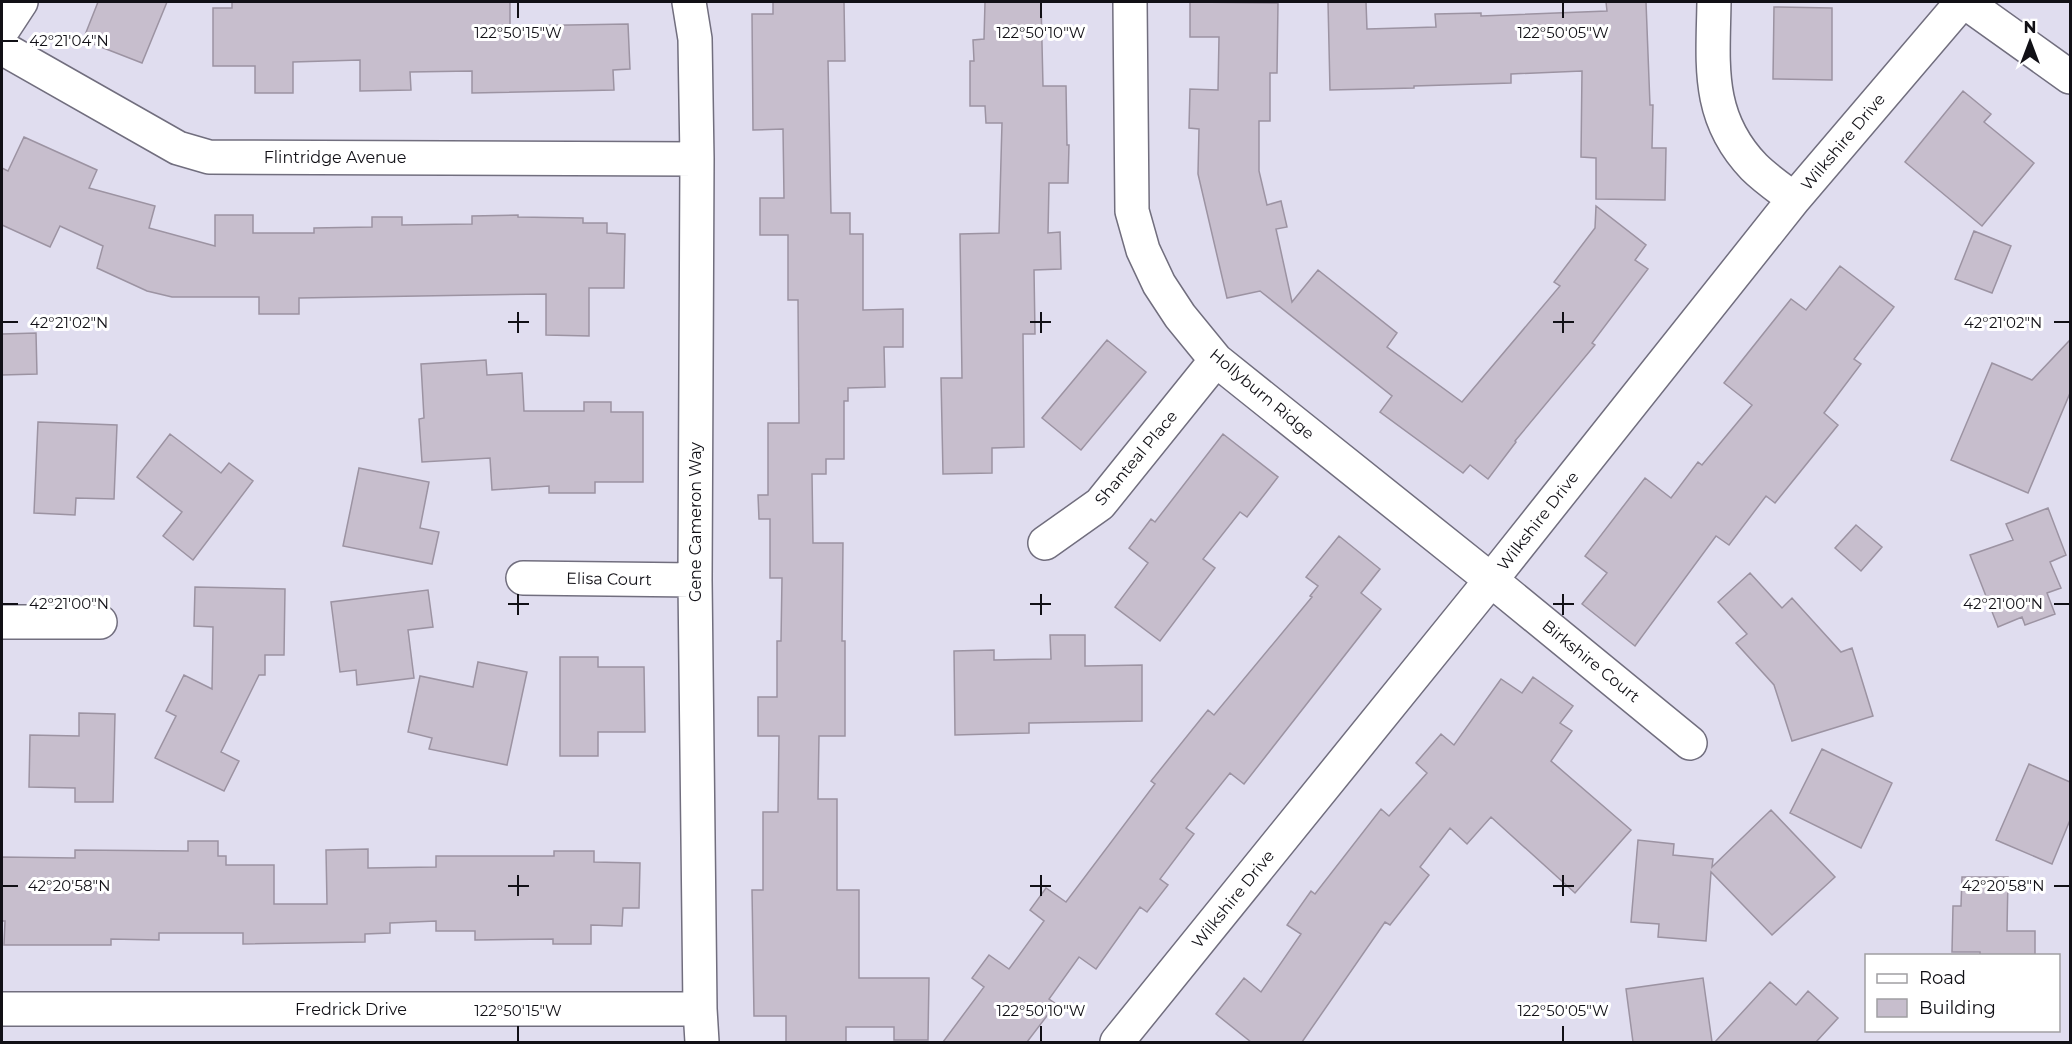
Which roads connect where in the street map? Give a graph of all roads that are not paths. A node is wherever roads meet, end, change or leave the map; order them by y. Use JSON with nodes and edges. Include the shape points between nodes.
{"nodes":[{"id":1,"x":21,"y":2,"type":"edge"},
{"id":2,"x":689,"y":2,"type":"edge"},
{"id":3,"x":1130,"y":2,"type":"edge"},
{"id":4,"x":1714,"y":2,"type":"edge"},
{"id":5,"x":1964,"y":2,"type":"edge"},
{"id":6,"x":2,"y":31,"type":"edge"},
{"id":7,"x":2,"y":48,"type":"edge"},
{"id":8,"x":2070,"y":77,"type":"edge"},
{"id":9,"x":697,"y":159,"type":"junction"},
{"id":10,"x":1794,"y":200,"type":"junction"},
{"id":11,"x":1216,"y":360,"type":"junction"},
{"id":12,"x":1045,"y":543,"type":"dead end"},
{"id":13,"x":523,"y":578,"type":"dead end"},
{"id":14,"x":695,"y":580,"type":"junction"},
{"id":15,"x":1491,"y":580,"type":"junction"},
{"id":16,"x":2,"y":622,"type":"edge"},
{"id":17,"x":100,"y":622,"type":"dead end"},
{"id":18,"x":1690,"y":743,"type":"dead end"},
{"id":19,"x":2,"y":1009,"type":"edge"},
{"id":20,"x":700,"y":1009,"type":"junction"},
{"id":21,"x":1126,"y":1039,"type":"edge"},
{"id":22,"x":702,"y":1042,"type":"edge"}],
"edges":[{"from":1,"to":6,"type":"street"},
{"from":2,"to":9,"type":"street","name":"Gene Cameron Way","via":[[695,39]]},
{"from":3,"to":11,"type":"street","name":"Hollyburn Ridge","via":[[1132,211],[1143,250],[1159,284]]},
{"from":4,"to":10,"type":"street","via":[[1713,80],[1719,108],[1731,137],[1754,167]]},
{"from":5,"to":8,"type":"street"},
{"from":5,"to":10,"type":"street","name":"Wilkshire Drive"},
{"from":7,"to":9,"type":"street","name":"Flintridge Avenue","via":[[178,148],[209,157]]},
{"from":9,"to":14,"type":"street","name":"Gene Cameron Way"},
{"from":10,"to":15,"type":"street","name":"Wilkshire Drive"},
{"from":11,"to":12,"type":"street","name":"Shanteal Place","via":[[1100,504]]},
{"from":11,"to":15,"type":"street","name":"Hollyburn Ridge"},
{"from":13,"to":14,"type":"street","name":"Elisa Court"},
{"from":14,"to":20,"type":"street","name":"Gene Cameron Way"},
{"from":15,"to":18,"type":"street","name":"Birkshire Court"},
{"from":15,"to":21,"type":"street","name":"Wilkshire Drive"},
{"from":16,"to":17,"type":"street"},
{"from":19,"to":20,"type":"street","name":"Fredrick Drive"},
{"from":20,"to":22,"type":"street","name":"Gene Cameron Way"}]}
